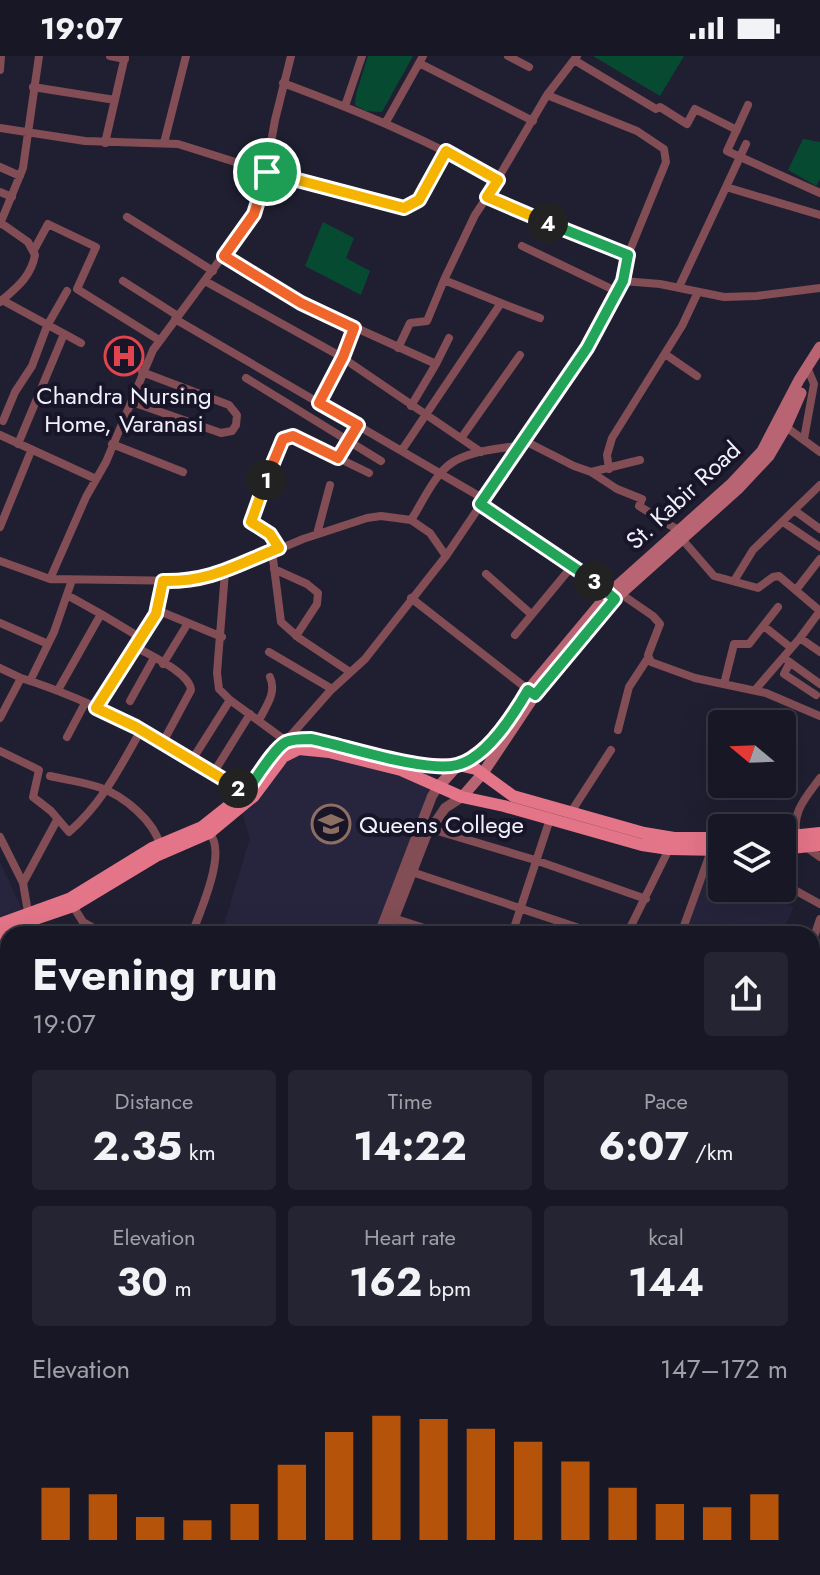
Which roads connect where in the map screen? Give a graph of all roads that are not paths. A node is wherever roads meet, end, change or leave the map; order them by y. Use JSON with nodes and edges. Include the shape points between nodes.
{"nodes":[{"id":1,"x":1,"y":56,"type":"edge"},
{"id":2,"x":39,"y":56,"type":"edge"},
{"id":3,"x":110,"y":56,"type":"edge"},
{"id":4,"x":186,"y":56,"type":"edge"},
{"id":5,"x":291,"y":56,"type":"edge"},
{"id":6,"x":362,"y":56,"type":"edge"},
{"id":7,"x":508,"y":56,"type":"edge"},
{"id":8,"x":125,"y":58,"type":"edge"},
{"id":9,"x":576,"y":58,"type":"edge"},
{"id":10,"x":421,"y":60,"type":"edge"},
{"id":11,"x":529,"y":67,"type":"dead end"},
{"id":12,"x":0,"y":70,"type":"edge"},
{"id":13,"x":283,"y":83,"type":"junction"},
{"id":14,"x":33,"y":87,"type":"junction"},
{"id":15,"x":547,"y":95,"type":"junction"},
{"id":16,"x":115,"y":100,"type":"junction"},
{"id":17,"x":748,"y":105,"type":"dead end"},
{"id":18,"x":345,"y":106,"type":"junction"},
{"id":19,"x":533,"y":121,"type":"junction"},
{"id":20,"x":386,"y":122,"type":"junction"},
{"id":21,"x":0,"y":128,"type":"edge"},
{"id":22,"x":737,"y":130,"type":"junction"},
{"id":23,"x":29,"y":133,"type":"junction"},
{"id":24,"x":105,"y":143,"type":"junction"},
{"id":25,"x":164,"y":143,"type":"junction"},
{"id":26,"x":746,"y":144,"type":"dead end"},
{"id":27,"x":446,"y":151,"type":"junction"},
{"id":28,"x":740,"y":157,"type":"junction"},
{"id":29,"x":0,"y":167,"type":"edge"},
{"id":30,"x":267,"y":172,"type":"junction"},
{"id":31,"x":20,"y":176,"type":"junction"},
{"id":32,"x":498,"y":180,"type":"junction"},
{"id":33,"x":726,"y":187,"type":"junction"},
{"id":34,"x":0,"y":192,"type":"edge"},
{"id":35,"x":820,"y":193,"type":"edge"},
{"id":36,"x":12,"y":197,"type":"junction"},
{"id":37,"x":487,"y":197,"type":"junction"},
{"id":38,"x":820,"y":215,"type":"edge"},
{"id":39,"x":127,"y":217,"type":"dead end"},
{"id":40,"x":1,"y":220,"type":"edge"},
{"id":41,"x":522,"y":246,"type":"dead end"},
{"id":42,"x":34,"y":250,"type":"junction"},
{"id":43,"x":628,"y":255,"type":"junction"},
{"id":44,"x":224,"y":256,"type":"junction"},
{"id":45,"x":213,"y":271,"type":"junction"},
{"id":46,"x":444,"y":280,"type":"junction"},
{"id":47,"x":123,"y":281,"type":"dead end"},
{"id":48,"x":205,"y":281,"type":"junction"},
{"id":49,"x":623,"y":281,"type":"junction"},
{"id":50,"x":679,"y":287,"type":"junction"},
{"id":51,"x":820,"y":288,"type":"edge"},
{"id":52,"x":67,"y":291,"type":"dead end"},
{"id":53,"x":618,"y":292,"type":"junction"},
{"id":54,"x":698,"y":292,"type":"junction"},
{"id":55,"x":1,"y":301,"type":"edge"},
{"id":56,"x":501,"y":303,"type":"junction"},
{"id":57,"x":176,"y":318,"type":"junction"},
{"id":58,"x":540,"y":318,"type":"dead end"},
{"id":59,"x":47,"y":326,"type":"junction"},
{"id":60,"x":354,"y":328,"type":"junction"},
{"id":61,"x":64,"y":334,"type":"junction"},
{"id":62,"x":449,"y":338,"type":"dead end"},
{"id":63,"x":159,"y":340,"type":"junction"},
{"id":64,"x":81,"y":343,"type":"dead end"},
{"id":65,"x":820,"y":347,"type":"edge"},
{"id":66,"x":398,"y":348,"type":"junction"},
{"id":67,"x":665,"y":354,"type":"junction"},
{"id":68,"x":520,"y":355,"type":"dead end"},
{"id":69,"x":343,"y":357,"type":"junction"},
{"id":70,"x":820,"y":359,"type":"edge"},
{"id":71,"x":436,"y":364,"type":"junction"},
{"id":72,"x":809,"y":370,"type":"junction"},
{"id":73,"x":142,"y":372,"type":"junction"},
{"id":74,"x":697,"y":376,"type":"dead end"},
{"id":75,"x":246,"y":378,"type":"dead end"},
{"id":76,"x":132,"y":402,"type":"junction"},
{"id":77,"x":319,"y":403,"type":"junction"},
{"id":78,"x":411,"y":406,"type":"junction"},
{"id":79,"x":427,"y":416,"type":"junction"},
{"id":80,"x":3,"y":421,"type":"dead end"},
{"id":81,"x":783,"y":424,"type":"junction"},
{"id":82,"x":358,"y":425,"type":"junction"},
{"id":83,"x":0,"y":435,"type":"edge"},
{"id":84,"x":462,"y":437,"type":"junction"},
{"id":85,"x":804,"y":439,"type":"junction"},
{"id":86,"x":348,"y":441,"type":"junction"},
{"id":87,"x":524,"y":443,"type":"junction"},
{"id":88,"x":18,"y":444,"type":"junction"},
{"id":89,"x":112,"y":444,"type":"junction"},
{"id":90,"x":402,"y":450,"type":"junction"},
{"id":91,"x":31,"y":451,"type":"junction"},
{"id":92,"x":481,"y":452,"type":"junction"},
{"id":93,"x":820,"y":452,"type":"edge"},
{"id":94,"x":338,"y":458,"type":"junction"},
{"id":95,"x":640,"y":460,"type":"dead end"},
{"id":96,"x":381,"y":461,"type":"dead end"},
{"id":97,"x":609,"y":469,"type":"junction"},
{"id":98,"x":183,"y":472,"type":"dead end"},
{"id":99,"x":591,"y":472,"type":"junction"},
{"id":100,"x":369,"y":473,"type":"dead end"},
{"id":101,"x":442,"y":473,"type":"junction"},
{"id":102,"x":96,"y":479,"type":"junction"},
{"id":103,"x":330,"y":485,"type":"dead end"},
{"id":104,"x":820,"y":485,"type":"edge"},
{"id":105,"x":482,"y":502,"type":"junction"},
{"id":106,"x":794,"y":510,"type":"junction"},
{"id":107,"x":411,"y":520,"type":"junction"},
{"id":108,"x":783,"y":522,"type":"junction"},
{"id":109,"x":0,"y":527,"type":"edge"},
{"id":110,"x":820,"y":529,"type":"edge"},
{"id":111,"x":317,"y":534,"type":"junction"},
{"id":112,"x":679,"y":534,"type":"junction"},
{"id":113,"x":820,"y":547,"type":"edge"},
{"id":114,"x":275,"y":550,"type":"junction"},
{"id":115,"x":446,"y":556,"type":"junction"},
{"id":116,"x":0,"y":561,"type":"edge"},
{"id":117,"x":820,"y":561,"type":"edge"},
{"id":118,"x":573,"y":565,"type":"junction"},
{"id":119,"x":274,"y":569,"type":"junction"},
{"id":120,"x":225,"y":572,"type":"junction"},
{"id":121,"x":486,"y":574,"type":"dead end"},
{"id":122,"x":50,"y":579,"type":"junction"},
{"id":123,"x":72,"y":580,"type":"junction"},
{"id":124,"x":163,"y":581,"type":"junction"},
{"id":125,"x":734,"y":581,"type":"junction"},
{"id":126,"x":796,"y":590,"type":"junction"},
{"id":127,"x":67,"y":595,"type":"junction"},
{"id":128,"x":615,"y":595,"type":"junction"},
{"id":129,"x":411,"y":598,"type":"junction"},
{"id":130,"x":778,"y":607,"type":"dead end"},
{"id":131,"x":157,"y":610,"type":"junction"},
{"id":132,"x":820,"y":611,"type":"edge"},
{"id":133,"x":101,"y":614,"type":"junction"},
{"id":134,"x":531,"y":614,"type":"junction"},
{"id":135,"x":0,"y":623,"type":"edge"},
{"id":136,"x":188,"y":623,"type":"junction"},
{"id":137,"x":765,"y":627,"type":"junction"},
{"id":138,"x":515,"y":635,"type":"dead end"},
{"id":139,"x":296,"y":636,"type":"junction"},
{"id":140,"x":222,"y":637,"type":"junction"},
{"id":141,"x":800,"y":638,"type":"junction"},
{"id":142,"x":138,"y":642,"type":"junction"},
{"id":143,"x":48,"y":644,"type":"junction"},
{"id":144,"x":790,"y":647,"type":"junction"},
{"id":145,"x":269,"y":652,"type":"dead end"},
{"id":146,"x":820,"y":652,"type":"edge"},
{"id":147,"x":154,"y":658,"type":"junction"},
{"id":148,"x":648,"y":658,"type":"junction"},
{"id":149,"x":786,"y":659,"type":"junction"},
{"id":150,"x":163,"y":664,"type":"junction"},
{"id":151,"x":0,"y":668,"type":"edge"},
{"id":152,"x":350,"y":672,"type":"junction"},
{"id":153,"x":270,"y":677,"type":"dead end"},
{"id":154,"x":25,"y":680,"type":"junction"},
{"id":155,"x":724,"y":684,"type":"junction"},
{"id":156,"x":820,"y":684,"type":"edge"},
{"id":157,"x":332,"y":689,"type":"junction"},
{"id":158,"x":58,"y":690,"type":"junction"},
{"id":159,"x":755,"y":690,"type":"junction"},
{"id":160,"x":531,"y":692,"type":"junction"},
{"id":161,"x":816,"y":695,"type":"dead end"},
{"id":162,"x":230,"y":700,"type":"junction"},
{"id":163,"x":130,"y":701,"type":"dead end"},
{"id":164,"x":85,"y":703,"type":"junction"},
{"id":165,"x":96,"y":708,"type":"junction"},
{"id":166,"x":250,"y":714,"type":"junction"},
{"id":167,"x":820,"y":716,"type":"edge"},
{"id":168,"x":0,"y":718,"type":"edge"},
{"id":169,"x":259,"y":720,"type":"junction"},
{"id":170,"x":141,"y":730,"type":"junction"},
{"id":171,"x":618,"y":730,"type":"dead end"},
{"id":172,"x":67,"y":737,"type":"dead end"},
{"id":173,"x":286,"y":741,"type":"junction"},
{"id":174,"x":163,"y":742,"type":"junction"},
{"id":175,"x":611,"y":750,"type":"dead end"},
{"id":176,"x":0,"y":751,"type":"edge"},
{"id":177,"x":192,"y":760,"type":"junction"},
{"id":178,"x":458,"y":765,"type":"junction"},
{"id":179,"x":214,"y":772,"type":"junction"},
{"id":180,"x":483,"y":773,"type":"junction"},
{"id":181,"x":50,"y":776,"type":"dead end"},
{"id":182,"x":820,"y":778,"type":"edge"},
{"id":183,"x":438,"y":787,"type":"junction"},
{"id":184,"x":107,"y":790,"type":"junction"},
{"id":185,"x":245,"y":793,"type":"junction"},
{"id":186,"x":462,"y":797,"type":"junction"},
{"id":187,"x":571,"y":812,"type":"junction"},
{"id":188,"x":550,"y":819,"type":"junction"},
{"id":189,"x":57,"y":820,"type":"junction"},
{"id":190,"x":431,"y":829,"type":"junction"},
{"id":191,"x":209,"y":833,"type":"junction"},
{"id":192,"x":820,"y":833,"type":"edge"},
{"id":193,"x":797,"y":835,"type":"joint"},
{"id":194,"x":0,"y":837,"type":"edge"},
{"id":195,"x":672,"y":844,"type":"junction"},
{"id":196,"x":160,"y":845,"type":"junction"},
{"id":197,"x":820,"y":845,"type":"edge"},
{"id":198,"x":708,"y":847,"type":"edge"},
{"id":199,"x":806,"y":847,"type":"junction"},
{"id":200,"x":796,"y":848,"type":"edge"},
{"id":201,"x":820,"y":857,"type":"edge"},
{"id":202,"x":535,"y":860,"type":"junction"},
{"id":203,"x":708,"y":870,"type":"edge"},
{"id":204,"x":412,"y":872,"type":"junction"},
{"id":205,"x":23,"y":883,"type":"junction"},
{"id":206,"x":796,"y":891,"type":"edge"},
{"id":207,"x":646,"y":899,"type":"junction"},
{"id":208,"x":71,"y":902,"type":"junction"},
{"id":209,"x":820,"y":904,"type":"edge"},
{"id":210,"x":520,"y":907,"type":"junction"},
{"id":211,"x":29,"y":916,"type":"junction"},
{"id":212,"x":393,"y":918,"type":"junction"},
{"id":213,"x":87,"y":924,"type":"joint"},
{"id":214,"x":5,"y":926,"type":"edge"},
{"id":215,"x":90,"y":926,"type":"edge"},
{"id":216,"x":194,"y":926,"type":"edge"},
{"id":217,"x":382,"y":926,"type":"edge"},
{"id":218,"x":390,"y":926,"type":"edge"},
{"id":219,"x":418,"y":926,"type":"edge"},
{"id":220,"x":514,"y":926,"type":"edge"},
{"id":221,"x":574,"y":926,"type":"edge"},
{"id":222,"x":631,"y":926,"type":"edge"},
{"id":223,"x":684,"y":926,"type":"edge"},
{"id":224,"x":0,"y":1530,"type":"edge"},
{"id":225,"x":0,"y":1542,"type":"edge"}],
"edges":[{"from":1,"to":12,"type":"street"},
{"from":2,"to":14,"type":"street"},
{"from":3,"to":8,"type":"street"},
{"from":4,"to":25,"type":"street"},
{"from":5,"to":13,"type":"street"},
{"from":6,"to":18,"type":"street"},
{"from":7,"to":11,"type":"street"},
{"from":8,"to":16,"type":"street"},
{"from":9,"to":15,"type":"street"},
{"from":9,"to":22,"type":"street","via":[[687,124],[695,109]]},
{"from":10,"to":19,"type":"street"},
{"from":10,"to":20,"type":"street"},
{"from":13,"to":18,"type":"street"},
{"from":13,"to":30,"type":"street"},
{"from":14,"to":16,"type":"street"},
{"from":14,"to":23,"type":"street"},
{"from":15,"to":19,"type":"street"},
{"from":15,"to":43,"type":"street","via":[[637,131],[664,149],[666,162]]},
{"from":16,"to":24,"type":"street"},
{"from":17,"to":22,"type":"street"},
{"from":18,"to":20,"type":"street"},
{"from":19,"to":32,"type":"street"},
{"from":20,"to":27,"type":"street"},
{"from":21,"to":23,"type":"street"},
{"from":22,"to":28,"type":"street","via":[[727,151]]},
{"from":23,"to":24,"type":"street"},
{"from":23,"to":31,"type":"street"},
{"from":24,"to":25,"type":"street"},
{"from":25,"to":30,"type":"street"},
{"from":26,"to":28,"type":"street"},
{"from":27,"to":30,"type":"street","via":[[419,200],[404,208]]},
{"from":27,"to":32,"type":"street"},
{"from":28,"to":33,"type":"street"},
{"from":28,"to":35,"type":"street"},
{"from":29,"to":31,"type":"street"},
{"from":30,"to":44,"type":"street","via":[[254,214]]},
{"from":31,"to":36,"type":"street"},
{"from":32,"to":37,"type":"street"},
{"from":33,"to":38,"type":"street"},
{"from":33,"to":50,"type":"street"},
{"from":34,"to":36,"type":"street"},
{"from":36,"to":40,"type":"street"},
{"from":37,"to":43,"type":"street"},
{"from":37,"to":46,"type":"street"},
{"from":39,"to":45,"type":"street"},
{"from":40,"to":42,"type":"street"},
{"from":41,"to":53,"type":"street"},
{"from":42,"to":55,"type":"street","via":[[30,272]]},
{"from":42,"to":63,"type":"street","via":[[48,224],[96,247],[77,289]]},
{"from":43,"to":49,"type":"street"},
{"from":44,"to":45,"type":"street"},
{"from":44,"to":60,"type":"street"},
{"from":45,"to":48,"type":"street"},
{"from":46,"to":56,"type":"street"},
{"from":46,"to":66,"type":"street","via":[[427,321],[410,323]]},
{"from":47,"to":57,"type":"street"},
{"from":48,"to":57,"type":"street"},
{"from":48,"to":69,"type":"street"},
{"from":49,"to":50,"type":"street"},
{"from":49,"to":53,"type":"street"},
{"from":50,"to":54,"type":"street"},
{"from":51,"to":54,"type":"street","via":[[738,297]]},
{"from":52,"to":59,"type":"street"},
{"from":53,"to":87,"type":"street"},
{"from":54,"to":67,"type":"street"},
{"from":55,"to":59,"type":"street"},
{"from":56,"to":58,"type":"street"},
{"from":56,"to":79,"type":"street"},
{"from":57,"to":63,"type":"street"},
{"from":57,"to":77,"type":"street"},
{"from":59,"to":61,"type":"street"},
{"from":59,"to":80,"type":"street"},
{"from":60,"to":66,"type":"street"},
{"from":60,"to":69,"type":"street"},
{"from":61,"to":64,"type":"street"},
{"from":61,"to":88,"type":"street"},
{"from":62,"to":71,"type":"street"},
{"from":63,"to":73,"type":"street"},
{"from":65,"to":72,"type":"main road","name":"St. Kabir Road"},
{"from":66,"to":71,"type":"street"},
{"from":67,"to":74,"type":"street"},
{"from":67,"to":97,"type":"street","via":[[612,438]]},
{"from":68,"to":84,"type":"street"},
{"from":69,"to":77,"type":"street"},
{"from":69,"to":78,"type":"street"},
{"from":70,"to":72,"type":"main road","name":"St. Kabir Road"},
{"from":71,"to":78,"type":"street"},
{"from":72,"to":81,"type":"main road","name":"St. Kabir Road"},
{"from":72,"to":85,"type":"street","via":[[813,391]]},
{"from":73,"to":76,"type":"street"},
{"from":73,"to":76,"type":"street","via":[[229,405],[237,415],[236,425],[221,433]]},
{"from":75,"to":86,"type":"street"},
{"from":76,"to":89,"type":"street"},
{"from":77,"to":82,"type":"street"},
{"from":78,"to":79,"type":"street"},
{"from":79,"to":84,"type":"street"},
{"from":79,"to":90,"type":"street"},
{"from":81,"to":85,"type":"street"},
{"from":81,"to":112,"type":"main road","name":"St. Kabir Road","via":[[769,456],[755,472]]},
{"from":82,"to":86,"type":"street"},
{"from":82,"to":90,"type":"street"},
{"from":83,"to":88,"type":"street"},
{"from":84,"to":92,"type":"street"},
{"from":85,"to":93,"type":"street"},
{"from":86,"to":94,"type":"street"},
{"from":86,"to":96,"type":"street"},
{"from":87,"to":92,"type":"street"},
{"from":87,"to":99,"type":"street"},
{"from":87,"to":105,"type":"street"},
{"from":88,"to":91,"type":"street"},
{"from":89,"to":98,"type":"street"},
{"from":89,"to":102,"type":"street"},
{"from":90,"to":101,"type":"street"},
{"from":91,"to":102,"type":"street"},
{"from":91,"to":109,"type":"street"},
{"from":92,"to":101,"type":"street","via":[[453,462]]},
{"from":94,"to":100,"type":"street"},
{"from":94,"to":114,"type":"street","via":[[293,436],[283,439],[250,518],[270,534]]},
{"from":95,"to":97,"type":"street"},
{"from":97,"to":99,"type":"street"},
{"from":99,"to":112,"type":"street","via":[[642,499],[639,506]]},
{"from":101,"to":105,"type":"street"},
{"from":101,"to":107,"type":"street"},
{"from":102,"to":122,"type":"street"},
{"from":103,"to":111,"type":"street"},
{"from":104,"to":106,"type":"street"},
{"from":105,"to":115,"type":"street"},
{"from":105,"to":118,"type":"street"},
{"from":106,"to":108,"type":"street"},
{"from":106,"to":110,"type":"street"},
{"from":107,"to":111,"type":"street","via":[[367,518]]},
{"from":107,"to":115,"type":"street","via":[[430,533]]},
{"from":108,"to":113,"type":"street"},
{"from":108,"to":125,"type":"street","via":[[753,550]]},
{"from":111,"to":114,"type":"street"},
{"from":112,"to":125,"type":"street","via":[[710,573]]},
{"from":112,"to":128,"type":"main road","name":"St. Kabir Road"},
{"from":114,"to":119,"type":"street"},
{"from":114,"to":120,"type":"street"},
{"from":115,"to":129,"type":"street"},
{"from":116,"to":122,"type":"street"},
{"from":117,"to":126,"type":"street"},
{"from":118,"to":128,"type":"street"},
{"from":118,"to":134,"type":"street"},
{"from":119,"to":139,"type":"street","via":[[279,616]]},
{"from":119,"to":139,"type":"street","via":[[318,593],[317,604]]},
{"from":120,"to":124,"type":"street"},
{"from":120,"to":140,"type":"street"},
{"from":121,"to":134,"type":"street"},
{"from":122,"to":123,"type":"street"},
{"from":123,"to":124,"type":"street"},
{"from":123,"to":127,"type":"street"},
{"from":124,"to":131,"type":"street"},
{"from":125,"to":126,"type":"street","via":[[761,587],[776,576]]},
{"from":126,"to":132,"type":"street"},
{"from":127,"to":133,"type":"street"},
{"from":127,"to":143,"type":"street"},
{"from":128,"to":148,"type":"street","via":[[658,621]]},
{"from":128,"to":160,"type":"main road","name":"St. Kabir Road"},
{"from":129,"to":152,"type":"street"},
{"from":129,"to":160,"type":"street"},
{"from":130,"to":137,"type":"street"},
{"from":131,"to":136,"type":"street"},
{"from":131,"to":142,"type":"street"},
{"from":132,"to":141,"type":"street"},
{"from":133,"to":142,"type":"street"},
{"from":133,"to":158,"type":"street"},
{"from":134,"to":138,"type":"street"},
{"from":135,"to":143,"type":"street"},
{"from":136,"to":140,"type":"street"},
{"from":136,"to":150,"type":"street"},
{"from":137,"to":144,"type":"street"},
{"from":137,"to":155,"type":"street","via":[[749,644],[734,643]]},
{"from":139,"to":152,"type":"street"},
{"from":140,"to":162,"type":"street","via":[[219,689]]},
{"from":141,"to":144,"type":"street"},
{"from":141,"to":146,"type":"street"},
{"from":142,"to":147,"type":"street"},
{"from":142,"to":165,"type":"street"},
{"from":143,"to":154,"type":"street"},
{"from":144,"to":149,"type":"street"},
{"from":145,"to":157,"type":"street"},
{"from":147,"to":150,"type":"street"},
{"from":147,"to":163,"type":"street"},
{"from":148,"to":155,"type":"street"},
{"from":148,"to":171,"type":"street","via":[[629,687]]},
{"from":149,"to":156,"type":"street"},
{"from":149,"to":159,"type":"street"},
{"from":149,"to":161,"type":"street","via":[[784,674]]},
{"from":150,"to":174,"type":"street","via":[[191,685]]},
{"from":151,"to":154,"type":"street"},
{"from":152,"to":157,"type":"street"},
{"from":153,"to":169,"type":"street","via":[[272,695]]},
{"from":154,"to":158,"type":"street"},
{"from":154,"to":168,"type":"street"},
{"from":155,"to":159,"type":"street"},
{"from":157,"to":173,"type":"street"},
{"from":158,"to":164,"type":"street"},
{"from":159,"to":167,"type":"street"},
{"from":160,"to":178,"type":"main road","name":"St. Kabir Road","via":[[493,740]]},
{"from":160,"to":180,"type":"main road","name":"St. Kabir Road"},
{"from":162,"to":166,"type":"street"},
{"from":162,"to":177,"type":"street"},
{"from":164,"to":165,"type":"street"},
{"from":164,"to":172,"type":"street"},
{"from":165,"to":170,"type":"street"},
{"from":166,"to":169,"type":"street"},
{"from":166,"to":179,"type":"street"},
{"from":169,"to":173,"type":"street"},
{"from":170,"to":174,"type":"street"},
{"from":170,"to":184,"type":"street"},
{"from":173,"to":178,"type":"main road","via":[[311,739],[418,764]]},
{"from":173,"to":185,"type":"main road"},
{"from":174,"to":177,"type":"street"},
{"from":175,"to":187,"type":"street"},
{"from":176,"to":189,"type":"street","via":[[39,770],[33,797]]},
{"from":177,"to":179,"type":"street"},
{"from":178,"to":180,"type":"main road"},
{"from":178,"to":183,"type":"main road","name":"St. Kabir Road"},
{"from":179,"to":185,"type":"street"},
{"from":180,"to":186,"type":"main road","name":"St. Kabir Road"},
{"from":180,"to":187,"type":"main road","via":[[513,796]]},
{"from":181,"to":184,"type":"street"},
{"from":182,"to":193,"type":"street","via":[[798,808]]},
{"from":183,"to":186,"type":"main road"},
{"from":183,"to":191,"type":"main road","via":[[401,770],[299,749],[283,757],[254,796]]},
{"from":183,"to":217,"type":"street"},
{"from":184,"to":189,"type":"street","via":[[69,832]]},
{"from":184,"to":196,"type":"street","via":[[135,810],[157,833]]},
{"from":185,"to":196,"type":"main road","via":[[202,827]]},
{"from":186,"to":188,"type":"main road"},
{"from":186,"to":190,"type":"street","via":[[445,808]]},
{"from":187,"to":195,"type":"main road"},
{"from":188,"to":195,"type":"main road","via":[[642,845]]},
{"from":188,"to":202,"type":"street"},
{"from":189,"to":205,"type":"street"},
{"from":190,"to":202,"type":"street"},
{"from":190,"to":204,"type":"street"},
{"from":191,"to":208,"type":"main road"},
{"from":191,"to":216,"type":"street","via":[[217,854]]},
{"from":192,"to":193,"type":"main road"},
{"from":194,"to":205,"type":"street"},
{"from":195,"to":198,"type":"main road"},
{"from":195,"to":207,"type":"street"},
{"from":196,"to":208,"type":"main road"},
{"from":197,"to":199,"type":"main road"},
{"from":199,"to":200,"type":"main road"},
{"from":199,"to":201,"type":"street"},
{"from":202,"to":207,"type":"street"},
{"from":202,"to":210,"type":"street"},
{"from":203,"to":223,"type":"street"},
{"from":204,"to":210,"type":"street"},
{"from":204,"to":212,"type":"street"},
{"from":205,"to":211,"type":"street"},
{"from":206,"to":209,"type":"street"},
{"from":207,"to":222,"type":"street"},
{"from":208,"to":211,"type":"main road"},
{"from":208,"to":213,"type":"street"},
{"from":210,"to":220,"type":"street"},
{"from":210,"to":221,"type":"street"},
{"from":211,"to":214,"type":"main road"},
{"from":212,"to":218,"type":"street"},
{"from":212,"to":219,"type":"street"},
{"from":213,"to":215,"type":"street"},
{"from":224,"to":225,"type":"street"}]}
